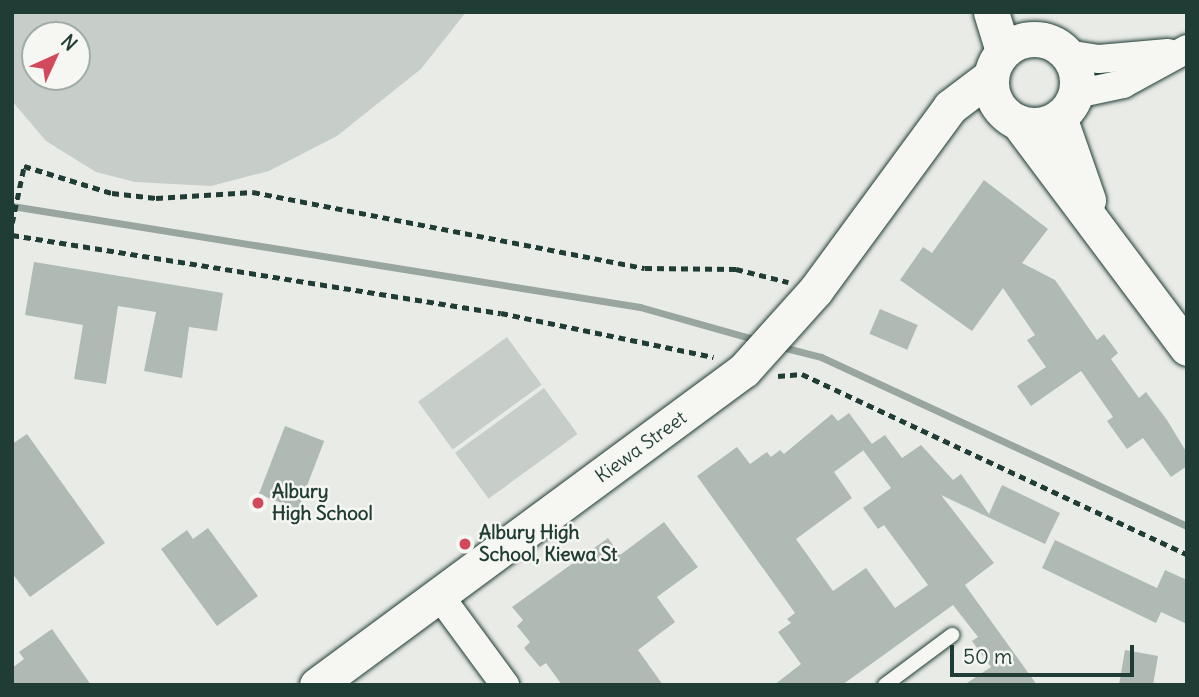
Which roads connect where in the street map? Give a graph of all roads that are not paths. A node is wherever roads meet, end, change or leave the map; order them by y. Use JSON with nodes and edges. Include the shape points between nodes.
{"nodes":[{"id":1,"x":991,"y":12,"type":"edge"},
{"id":2,"x":1019,"y":12,"type":"edge"},
{"id":3,"x":1055,"y":46,"type":"junction"},
{"id":4,"x":1186,"y":49,"type":"edge"},
{"id":5,"x":997,"y":63,"type":"junction"},
{"id":6,"x":1067,"y":106,"type":"junction"},
{"id":7,"x":1012,"y":118,"type":"junction"},
{"id":8,"x":916,"y":158,"type":"junction"},
{"id":9,"x":1102,"y":230,"type":"junction"},
{"id":10,"x":1187,"y":348,"type":"edge"},
{"id":11,"x":439,"y":595,"type":"junction"},
{"id":12,"x":952,"y":635,"type":"dead end"},
{"id":13,"x":317,"y":685,"type":"edge"},
{"id":14,"x":505,"y":685,"type":"edge"},
{"id":15,"x":885,"y":685,"type":"edge"}],
"edges":[{"from":1,"to":5,"type":"street"},
{"from":2,"to":3,"type":"street"},
{"from":3,"to":4,"type":"street","via":[[1133,58]]},
{"from":3,"to":5,"type":"street","via":[[1028,38]]},
{"from":3,"to":6,"type":"street","via":[[1074,66]]},
{"from":4,"to":6,"type":"street","via":[[1123,84]]},
{"from":5,"to":7,"type":"street","via":[[994,97]]},
{"from":5,"to":8,"type":"street","name":"Kiewa Street","via":[[950,107]]},
{"from":6,"to":7,"type":"street","via":[[1032,125]]},
{"from":6,"to":9,"type":"street","via":[[1068,151]]},
{"from":7,"to":8,"type":"street","name":"Kiewa Street","via":[[956,128]]},
{"from":7,"to":9,"type":"street","via":[[1045,165]]},
{"from":8,"to":11,"type":"street","name":"Kiewa Street","via":[[815,291],[748,366]]},
{"from":9,"to":10,"type":"street"},
{"from":11,"to":13,"type":"street","name":"Kiewa Street"},
{"from":11,"to":14,"type":"street"},
{"from":12,"to":15,"type":"lane"}]}
